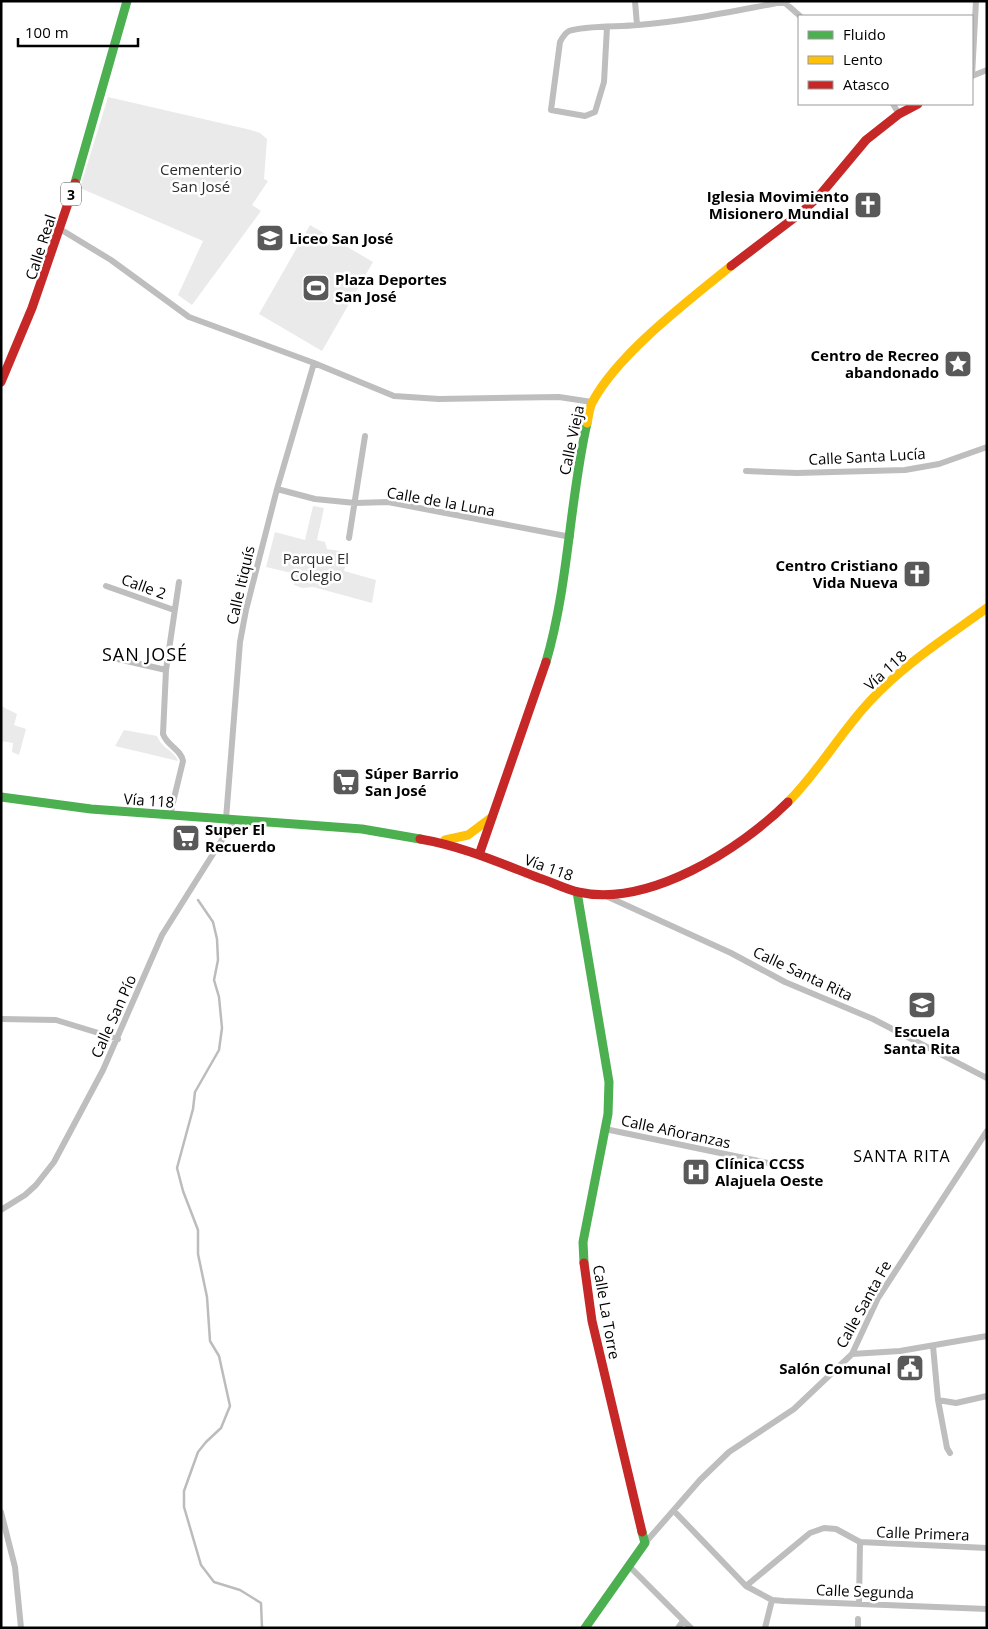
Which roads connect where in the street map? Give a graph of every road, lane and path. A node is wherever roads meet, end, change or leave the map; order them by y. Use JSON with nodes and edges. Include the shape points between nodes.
{"nodes":[{"id":1,"x":127,"y":1,"type":"edge"},
{"id":2,"x":635,"y":1,"type":"edge"},
{"id":3,"x":976,"y":1,"type":"edge"},
{"id":4,"x":786,"y":2,"type":"edge"},
{"id":5,"x":799,"y":15,"type":"edge"},
{"id":6,"x":637,"y":25,"type":"junction"},
{"id":7,"x":607,"y":26,"type":"junction"},
{"id":8,"x":973,"y":57,"type":"edge"},
{"id":9,"x":987,"y":70,"type":"edge"},
{"id":10,"x":973,"y":76,"type":"edge"},
{"id":11,"x":894,"y":105,"type":"edge"},
{"id":12,"x":916,"y":105,"type":"edge"},
{"id":13,"x":899,"y":114,"type":"junction"},
{"id":14,"x":60,"y":229,"type":"junction"},
{"id":15,"x":314,"y":363,"type":"junction"},
{"id":16,"x":1,"y":382,"type":"edge"},
{"id":17,"x":592,"y":402,"type":"junction"},
{"id":18,"x":365,"y":436,"type":"dead end"},
{"id":19,"x":987,"y":447,"type":"edge"},
{"id":20,"x":746,"y":472,"type":"dead end"},
{"id":21,"x":277,"y":490,"type":"junction"},
{"id":22,"x":354,"y":503,"type":"junction"},
{"id":23,"x":571,"y":537,"type":"junction"},
{"id":24,"x":349,"y":538,"type":"dead end"},
{"id":25,"x":178,"y":582,"type":"dead end"},
{"id":26,"x":106,"y":586,"type":"dead end"},
{"id":27,"x":987,"y":608,"type":"edge"},
{"id":28,"x":174,"y":610,"type":"junction"},
{"id":29,"x":110,"y":657,"type":"dead end"},
{"id":30,"x":166,"y":670,"type":"junction"},
{"id":31,"x":1,"y":797,"type":"edge"},
{"id":32,"x":170,"y":815,"type":"junction"},
{"id":33,"x":494,"y":815,"type":"junction"},
{"id":34,"x":230,"y":819,"type":"junction"},
{"id":35,"x":438,"y":840,"type":"junction"},
{"id":36,"x":479,"y":855,"type":"junction"},
{"id":37,"x":577,"y":892,"type":"junction"},
{"id":38,"x":606,"y":896,"type":"junction"},
{"id":39,"x":1,"y":1019,"type":"edge"},
{"id":40,"x":118,"y":1039,"type":"junction"},
{"id":41,"x":987,"y":1078,"type":"edge"},
{"id":42,"x":605,"y":1129,"type":"junction"},
{"id":43,"x":987,"y":1131,"type":"edge"},
{"id":44,"x":772,"y":1164,"type":"dead end"},
{"id":45,"x":1,"y":1210,"type":"edge"},
{"id":46,"x":987,"y":1336,"type":"edge"},
{"id":47,"x":933,"y":1346,"type":"junction"},
{"id":48,"x":852,"y":1354,"type":"junction"},
{"id":49,"x":987,"y":1396,"type":"edge"},
{"id":50,"x":938,"y":1400,"type":"junction"},
{"id":51,"x":950,"y":1452,"type":"dead end"},
{"id":52,"x":674,"y":1511,"type":"junction"},
{"id":53,"x":1,"y":1512,"type":"edge"},
{"id":54,"x":860,"y":1542,"type":"junction"},
{"id":55,"x":645,"y":1543,"type":"junction"},
{"id":56,"x":987,"y":1548,"type":"edge"},
{"id":57,"x":628,"y":1565,"type":"junction"},
{"id":58,"x":746,"y":1586,"type":"junction"},
{"id":59,"x":772,"y":1600,"type":"junction"},
{"id":60,"x":859,"y":1603,"type":"junction"},
{"id":61,"x":987,"y":1608,"type":"edge"},
{"id":62,"x":858,"y":1619,"type":"dead end"},
{"id":63,"x":683,"y":1621,"type":"junction"},
{"id":64,"x":765,"y":1626,"type":"edge"},
{"id":65,"x":21,"y":1628,"type":"edge"},
{"id":66,"x":585,"y":1628,"type":"edge"},
{"id":67,"x":678,"y":1628,"type":"edge"},
{"id":68,"x":690,"y":1628,"type":"edge"},
{"id":69,"x":858,"y":1628,"type":"edge"}],
"edges":[{"from":1,"to":14,"type":"street","name":"Calle Real","number":"3","via":[[92,129]]},
{"from":2,"to":6,"type":"street"},
{"from":3,"to":8,"type":"street"},
{"from":4,"to":5,"type":"street"},
{"from":4,"to":6,"type":"street"},
{"from":6,"to":7,"type":"street"},
{"from":7,"to":7,"type":"street","via":[[570,31],[563,35],[551,110],[585,116],[595,112],[604,82]]},
{"from":9,"to":10,"type":"street"},
{"from":11,"to":13,"type":"street"},
{"from":12,"to":13,"type":"street","name":"Calle Vieja"},
{"from":13,"to":17,"type":"street","name":"Calle Vieja","via":[[866,140],[802,212],[740,258],[664,322],[620,364]]},
{"from":14,"to":15,"type":"street","via":[[111,260],[189,317]]},
{"from":14,"to":16,"type":"street","name":"Calle Real","number":"3","via":[[28,323]]},
{"from":15,"to":17,"type":"street","via":[[394,396],[439,399],[559,397]]},
{"from":15,"to":21,"type":"street","name":"Calle Itiquís"},
{"from":17,"to":23,"type":"street","name":"Calle Vieja","via":[[579,460]]},
{"from":18,"to":22,"type":"street"},
{"from":19,"to":20,"type":"street","name":"Calle Santa Lucía","via":[[939,464],[905,470]]},
{"from":21,"to":22,"type":"street","name":"Calle de la Luna","via":[[315,499]]},
{"from":21,"to":34,"type":"street","name":"Calle Itiquís","via":[[240,642]]},
{"from":22,"to":23,"type":"street","name":"Calle de la Luna","via":[[388,502]]},
{"from":22,"to":24,"type":"street"},
{"from":23,"to":33,"type":"street","name":"Calle Vieja","via":[[558,622],[549,655]]},
{"from":25,"to":28,"type":"street"},
{"from":26,"to":28,"type":"street","name":"Calle 2"},
{"from":27,"to":38,"type":"street","name":"Vía 118","via":[[877,693],[797,793],[753,833],[721,855],[681,875],[626,893]]},
{"from":28,"to":30,"type":"street"},
{"from":29,"to":30,"type":"street"},
{"from":30,"to":32,"type":"street","via":[[163,734],[182,756],[183,762]]},
{"from":31,"to":32,"type":"street","name":"Vía 118"},
{"from":32,"to":34,"type":"street","name":"Vía 118"},
{"from":33,"to":35,"type":"street","via":[[468,835]]},
{"from":33,"to":36,"type":"street","name":"Calle Vieja"},
{"from":34,"to":35,"type":"street","name":"Vía 118","via":[[362,829]]},
{"from":34,"to":40,"type":"street","name":"Calle San Pío","via":[[162,935]]},
{"from":35,"to":36,"type":"street","name":"Vía 118"},
{"from":36,"to":37,"type":"street","name":"Vía 118"},
{"from":37,"to":38,"type":"street","name":"Vía 118"},
{"from":37,"to":42,"type":"street","name":"Calle La Torre","via":[[609,1082]]},
{"from":38,"to":41,"type":"street","name":"Calle Santa Rita","via":[[731,953],[785,982],[873,1019]]},
{"from":39,"to":40,"type":"street","via":[[56,1020]]},
{"from":40,"to":45,"type":"street","name":"Calle San Pío","via":[[45,1175],[25,1196]]},
{"from":42,"to":44,"type":"street","name":"Calle Añoranzas"},
{"from":42,"to":55,"type":"street","name":"Calle La Torre","via":[[583,1242],[585,1282]]},
{"from":43,"to":48,"type":"street","name":"Calle Santa Fe","via":[[878,1298]]},
{"from":46,"to":47,"type":"street"},
{"from":47,"to":48,"type":"street","via":[[900,1352]]},
{"from":47,"to":50,"type":"street"},
{"from":48,"to":52,"type":"street","name":"Calle Santa Fe","via":[[794,1409],[729,1452]]},
{"from":49,"to":50,"type":"street","via":[[956,1403]]},
{"from":50,"to":51,"type":"street"},
{"from":52,"to":55,"type":"street","name":"Calle Santa Fe"},
{"from":52,"to":58,"type":"street"},
{"from":53,"to":65,"type":"street","via":[[15,1567]]},
{"from":54,"to":56,"type":"street","name":"Calle Primera"},
{"from":54,"to":58,"type":"street","name":"Calle Primera","via":[[836,1528],[810,1533]]},
{"from":54,"to":60,"type":"street"},
{"from":55,"to":57,"type":"street"},
{"from":57,"to":63,"type":"street"},
{"from":57,"to":66,"type":"street"},
{"from":58,"to":59,"type":"street","name":"Calle Segunda"},
{"from":59,"to":60,"type":"street","name":"Calle Segunda"},
{"from":59,"to":64,"type":"street"},
{"from":60,"to":61,"type":"street","name":"Calle Segunda"},
{"from":62,"to":69,"type":"street"},
{"from":63,"to":67,"type":"street"},
{"from":63,"to":68,"type":"street"}]}
